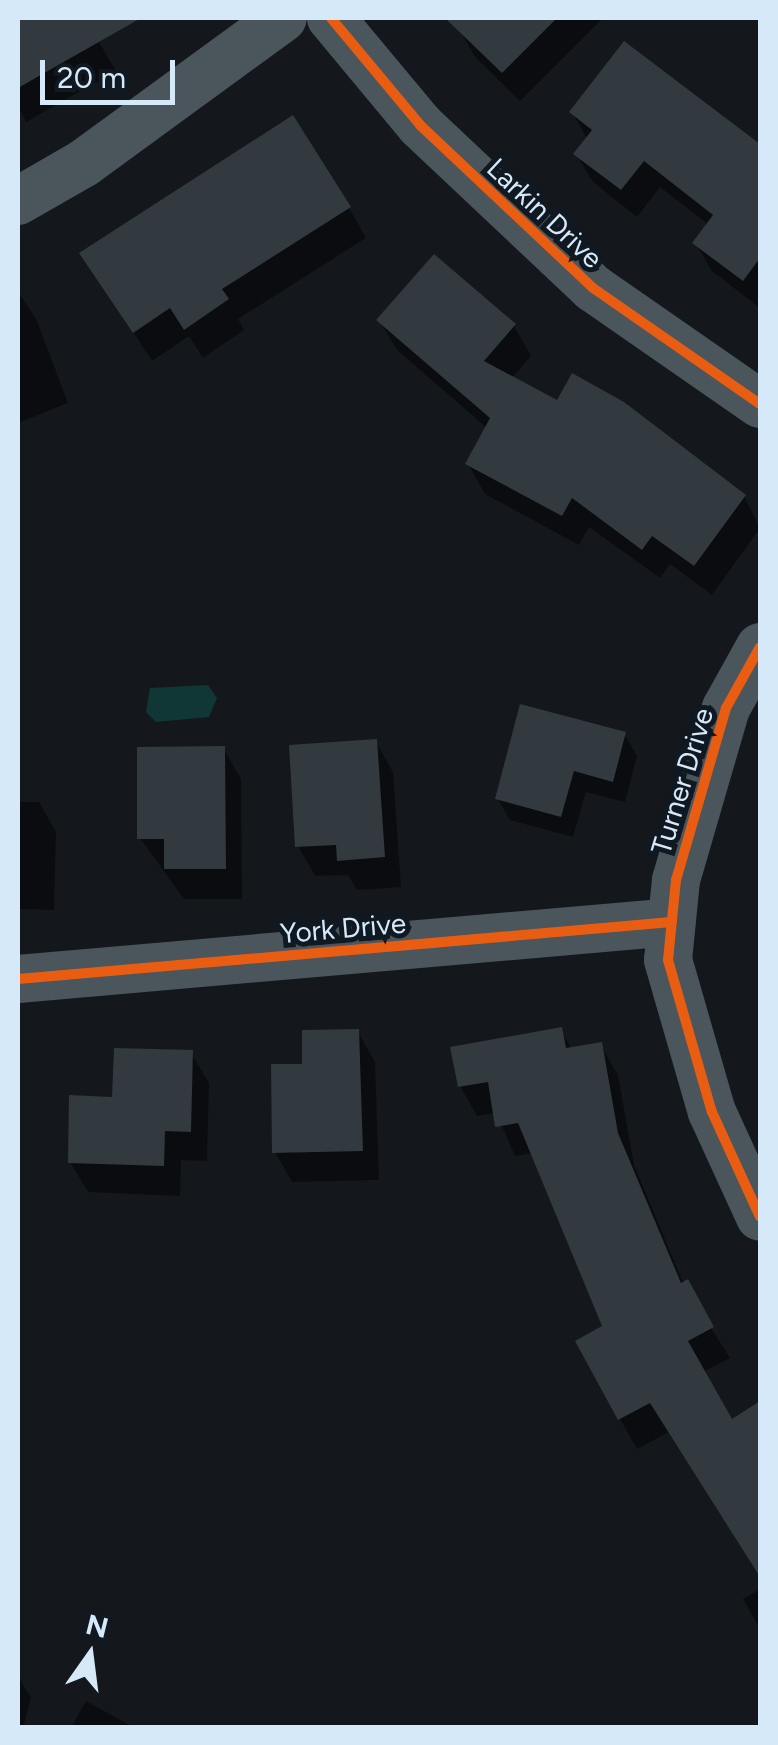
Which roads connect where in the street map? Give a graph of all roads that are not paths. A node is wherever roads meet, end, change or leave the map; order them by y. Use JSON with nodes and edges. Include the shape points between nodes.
{"nodes":[{"id":1,"x":283,"y":18,"type":"edge"},
{"id":2,"x":331,"y":18,"type":"edge"},
{"id":3,"x":18,"y":201,"type":"edge"},
{"id":4,"x":760,"y":404,"type":"edge"},
{"id":5,"x":760,"y":648,"type":"edge"},
{"id":6,"x":672,"y":922,"type":"junction"},
{"id":7,"x":18,"y":979,"type":"edge"},
{"id":8,"x":760,"y":1217,"type":"edge"}],
"edges":[{"from":1,"to":3,"type":"street","via":[[84,163]]},
{"from":2,"to":4,"type":"street","name":"Larkin Drive","via":[[420,125],[592,288]]},
{"from":5,"to":6,"type":"street","name":"Turner Drive","via":[[726,708],[676,880]]},
{"from":6,"to":7,"type":"street","name":"York Drive"},
{"from":6,"to":8,"type":"street","name":"Turner Drive","via":[[668,960],[682,1026]]}]}
